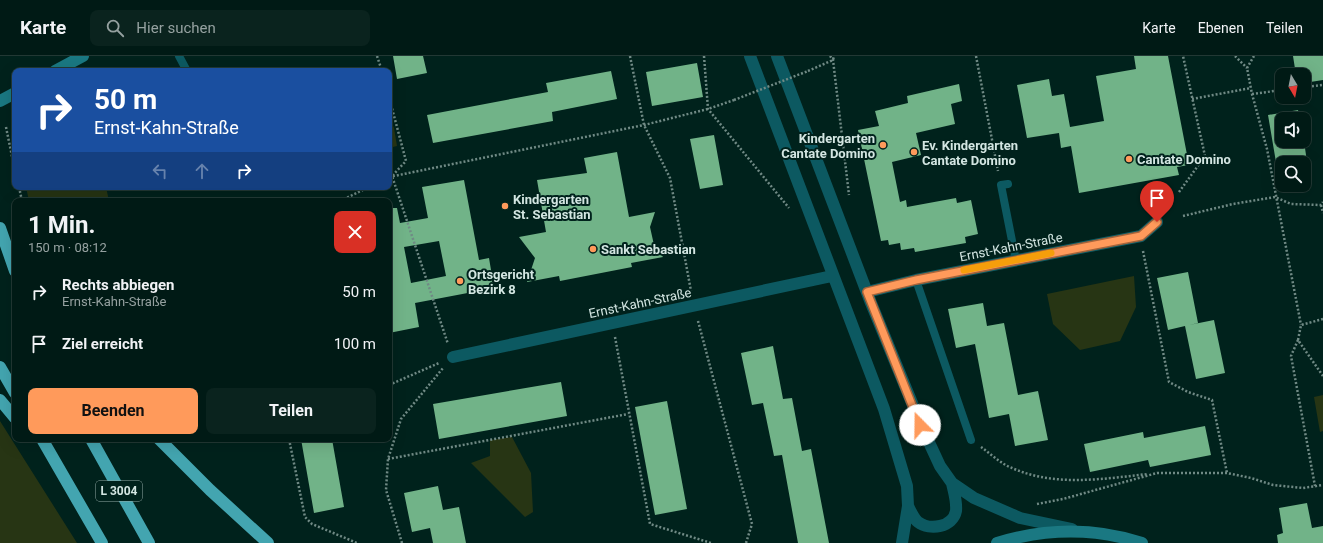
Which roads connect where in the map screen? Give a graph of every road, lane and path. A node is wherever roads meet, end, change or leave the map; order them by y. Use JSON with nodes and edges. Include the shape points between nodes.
{"nodes":[{"id":1,"x":83,"y":56,"type":"edge"},
{"id":2,"x":179,"y":56,"type":"edge"},
{"id":3,"x":377,"y":56,"type":"edge"},
{"id":4,"x":630,"y":56,"type":"edge"},
{"id":5,"x":704,"y":56,"type":"edge"},
{"id":6,"x":750,"y":56,"type":"edge"},
{"id":7,"x":777,"y":56,"type":"edge"},
{"id":8,"x":830,"y":56,"type":"edge"},
{"id":9,"x":834,"y":56,"type":"edge"},
{"id":10,"x":976,"y":56,"type":"edge"},
{"id":11,"x":1183,"y":56,"type":"edge"},
{"id":12,"x":1235,"y":56,"type":"edge"},
{"id":13,"x":1254,"y":56,"type":"edge"},
{"id":14,"x":833,"y":60,"type":"junction"},
{"id":15,"x":61,"y":68,"type":"edge"},
{"id":16,"x":185,"y":68,"type":"edge"},
{"id":17,"x":381,"y":68,"type":"edge"},
{"id":18,"x":1247,"y":68,"type":"junction"},
{"id":19,"x":1323,"y":85,"type":"edge"},
{"id":20,"x":1311,"y":87,"type":"edge"},
{"id":21,"x":1250,"y":88,"type":"junction"},
{"id":22,"x":1275,"y":91,"type":"edge"},
{"id":23,"x":12,"y":94,"type":"edge"},
{"id":24,"x":1252,"y":94,"type":"junction"},
{"id":25,"x":1192,"y":99,"type":"junction"},
{"id":26,"x":0,"y":100,"type":"edge"},
{"id":27,"x":392,"y":107,"type":"edge"},
{"id":28,"x":708,"y":109,"type":"junction"},
{"id":29,"x":644,"y":125,"type":"junction"},
{"id":30,"x":6,"y":127,"type":"dead end"},
{"id":31,"x":12,"y":156,"type":"edge"},
{"id":32,"x":392,"y":175,"type":"edge"},
{"id":33,"x":392,"y":177,"type":"edge"},
{"id":34,"x":392,"y":183,"type":"edge"},
{"id":35,"x":1005,"y":185,"type":"joint"},
{"id":36,"x":363,"y":190,"type":"edge"},
{"id":37,"x":1179,"y":192,"type":"dead end"},
{"id":38,"x":1275,"y":197,"type":"junction"},
{"id":39,"x":346,"y":198,"type":"edge"},
{"id":40,"x":849,"y":200,"type":"dead end"},
{"id":41,"x":1322,"y":203,"type":"edge"},
{"id":42,"x":792,"y":212,"type":"dead end"},
{"id":43,"x":1323,"y":213,"type":"edge"},
{"id":44,"x":1183,"y":216,"type":"dead end"},
{"id":45,"x":1157,"y":222,"type":"dead end"},
{"id":46,"x":0,"y":224,"type":"edge"},
{"id":47,"x":0,"y":228,"type":"edge"},
{"id":48,"x":1141,"y":236,"type":"junction"},
{"id":49,"x":12,"y":244,"type":"edge"},
{"id":50,"x":1016,"y":261,"type":"junction"},
{"id":51,"x":12,"y":262,"type":"edge"},
{"id":52,"x":832,"y":276,"type":"junction"},
{"id":53,"x":916,"y":280,"type":"junction"},
{"id":54,"x":867,"y":292,"type":"junction"},
{"id":55,"x":691,"y":293,"type":"dead end"},
{"id":56,"x":693,"y":306,"type":"junction"},
{"id":57,"x":1323,"y":319,"type":"edge"},
{"id":58,"x":613,"y":324,"type":"junction"},
{"id":59,"x":1301,"y":325,"type":"junction"},
{"id":60,"x":1298,"y":340,"type":"junction"},
{"id":61,"x":453,"y":357,"type":"junction"},
{"id":62,"x":0,"y":367,"type":"edge"},
{"id":63,"x":1323,"y":376,"type":"edge"},
{"id":64,"x":392,"y":384,"type":"edge"},
{"id":65,"x":12,"y":388,"type":"edge"},
{"id":66,"x":0,"y":400,"type":"edge"},
{"id":67,"x":12,"y":414,"type":"edge"},
{"id":68,"x":628,"y":414,"type":"junction"},
{"id":69,"x":971,"y":440,"type":"joint"},
{"id":70,"x":34,"y":442,"type":"edge"},
{"id":71,"x":44,"y":442,"type":"edge"},
{"id":72,"x":93,"y":442,"type":"edge"},
{"id":73,"x":162,"y":442,"type":"edge"},
{"id":74,"x":290,"y":442,"type":"edge"},
{"id":75,"x":388,"y":459,"type":"junction"},
{"id":76,"x":1157,"y":473,"type":"junction"},
{"id":77,"x":1227,"y":473,"type":"junction"},
{"id":78,"x":66,"y":480,"type":"junction"},
{"id":79,"x":952,"y":483,"type":"junction"},
{"id":80,"x":1323,"y":485,"type":"edge"},
{"id":81,"x":1315,"y":486,"type":"junction"},
{"id":82,"x":1037,"y":504,"type":"dead end"},
{"id":83,"x":908,"y":506,"type":"junction"},
{"id":84,"x":1083,"y":531,"type":"junction"},
{"id":85,"x":1002,"y":541,"type":"edge"},
{"id":86,"x":102,"y":543,"type":"edge"},
{"id":87,"x":149,"y":543,"type":"edge"},
{"id":88,"x":268,"y":543,"type":"edge"},
{"id":89,"x":358,"y":543,"type":"edge"},
{"id":90,"x":402,"y":543,"type":"edge"},
{"id":91,"x":711,"y":543,"type":"edge"},
{"id":92,"x":746,"y":543,"type":"edge"},
{"id":93,"x":902,"y":543,"type":"edge"},
{"id":94,"x":1025,"y":543,"type":"edge"},
{"id":95,"x":1142,"y":543,"type":"edge"}],
"edges":[{"from":1,"to":15,"type":"main road"},
{"from":2,"to":16,"type":"lane"},
{"from":3,"to":17,"type":"path"},
{"from":4,"to":29,"type":"path"},
{"from":5,"to":28,"type":"path"},
{"from":6,"to":52,"type":"street"},
{"from":7,"to":54,"type":"street"},
{"from":8,"to":14,"type":"path"},
{"from":9,"to":14,"type":"path"},
{"from":10,"to":35,"type":"path"},
{"from":11,"to":25,"type":"path"},
{"from":12,"to":18,"type":"path"},
{"from":13,"to":18,"type":"path"},
{"from":14,"to":28,"type":"path","bridge":true},
{"from":14,"to":40,"type":"path"},
{"from":18,"to":21,"type":"path"},
{"from":19,"to":20,"type":"path"},
{"from":21,"to":24,"type":"path"},
{"from":21,"to":25,"type":"path"},
{"from":22,"to":24,"type":"path"},
{"from":23,"to":26,"type":"main road"},
{"from":24,"to":38,"type":"path","via":[[1267,149]]},
{"from":25,"to":37,"type":"path","via":[[1205,156]]},
{"from":27,"to":32,"type":"path","via":[[406,161]]},
{"from":28,"to":29,"type":"path"},
{"from":28,"to":42,"type":"path"},
{"from":29,"to":33,"type":"path"},
{"from":29,"to":55,"type":"path","via":[[670,178]]},
{"from":30,"to":31,"type":"path"},
{"from":34,"to":61,"type":"path"},
{"from":35,"to":50,"type":"lane"},
{"from":36,"to":39,"type":"path"},
{"from":38,"to":41,"type":"path","via":[[1291,204]]},
{"from":38,"to":44,"type":"path"},
{"from":38,"to":59,"type":"path","via":[[1282,221]]},
{"from":41,"to":43,"type":"path"},
{"from":45,"to":48,"type":"street","name":"Ernst-Kahn-Straße"},
{"from":46,"to":49,"type":"highway"},
{"from":47,"to":51,"type":"highway"},
{"from":48,"to":50,"type":"street","name":"Ernst-Kahn-Straße"},
{"from":48,"to":77,"type":"path","via":[[1169,382],[1212,400]]},
{"from":50,"to":53,"type":"street","name":"Ernst-Kahn-Straße"},
{"from":52,"to":56,"type":"street","name":"Ernst-Kahn-Straße"},
{"from":52,"to":83,"type":"street","via":[[884,409],[907,486]]},
{"from":53,"to":54,"type":"street","name":"Ernst-Kahn-Straße"},
{"from":53,"to":69,"type":"lane"},
{"from":54,"to":79,"type":"street","via":[[920,425],[940,466]]},
{"from":56,"to":58,"type":"street","name":"Ernst-Kahn-Straße"},
{"from":56,"to":92,"type":"path","via":[[752,524]]},
{"from":57,"to":59,"type":"path"},
{"from":58,"to":61,"type":"street","name":"Ernst-Kahn-Straße"},
{"from":58,"to":68,"type":"path"},
{"from":59,"to":60,"type":"path"},
{"from":60,"to":63,"type":"path"},
{"from":60,"to":81,"type":"path","via":[[1291,356]]},
{"from":61,"to":64,"type":"path"},
{"from":61,"to":75,"type":"path","via":[[401,419]]},
{"from":62,"to":65,"type":"highway"},
{"from":66,"to":67,"type":"highway"},
{"from":68,"to":75,"type":"path"},
{"from":68,"to":91,"type":"path","via":[[650,524]]},
{"from":69,"to":76,"type":"path","via":[[1010,468],[1042,479],[1088,481]]},
{"from":70,"to":78,"type":"highway"},
{"from":71,"to":78,"type":"highway","number":"L 3004"},
{"from":72,"to":87,"type":"highway","number":"L 3004"},
{"from":73,"to":88,"type":"highway"},
{"from":74,"to":89,"type":"path","via":[[305,517],[312,524]]},
{"from":75,"to":90,"type":"path","via":[[386,490]]},
{"from":76,"to":77,"type":"path"},
{"from":76,"to":82,"type":"path"},
{"from":77,"to":81,"type":"path","via":[[1273,484],[1303,488]]},
{"from":78,"to":86,"type":"highway","number":"L 3004"},
{"from":79,"to":83,"type":"street","via":[[956,513],[952,519],[938,528],[916,521]]},
{"from":79,"to":84,"type":"street","via":[[974,498],[1020,518]]},
{"from":80,"to":81,"type":"path"},
{"from":83,"to":93,"type":"street"},
{"from":84,"to":85,"type":"main road","via":[[1062,530]]},
{"from":84,"to":95,"type":"main road","via":[[1103,533]]},
{"from":85,"to":94,"type":"lane"}]}
